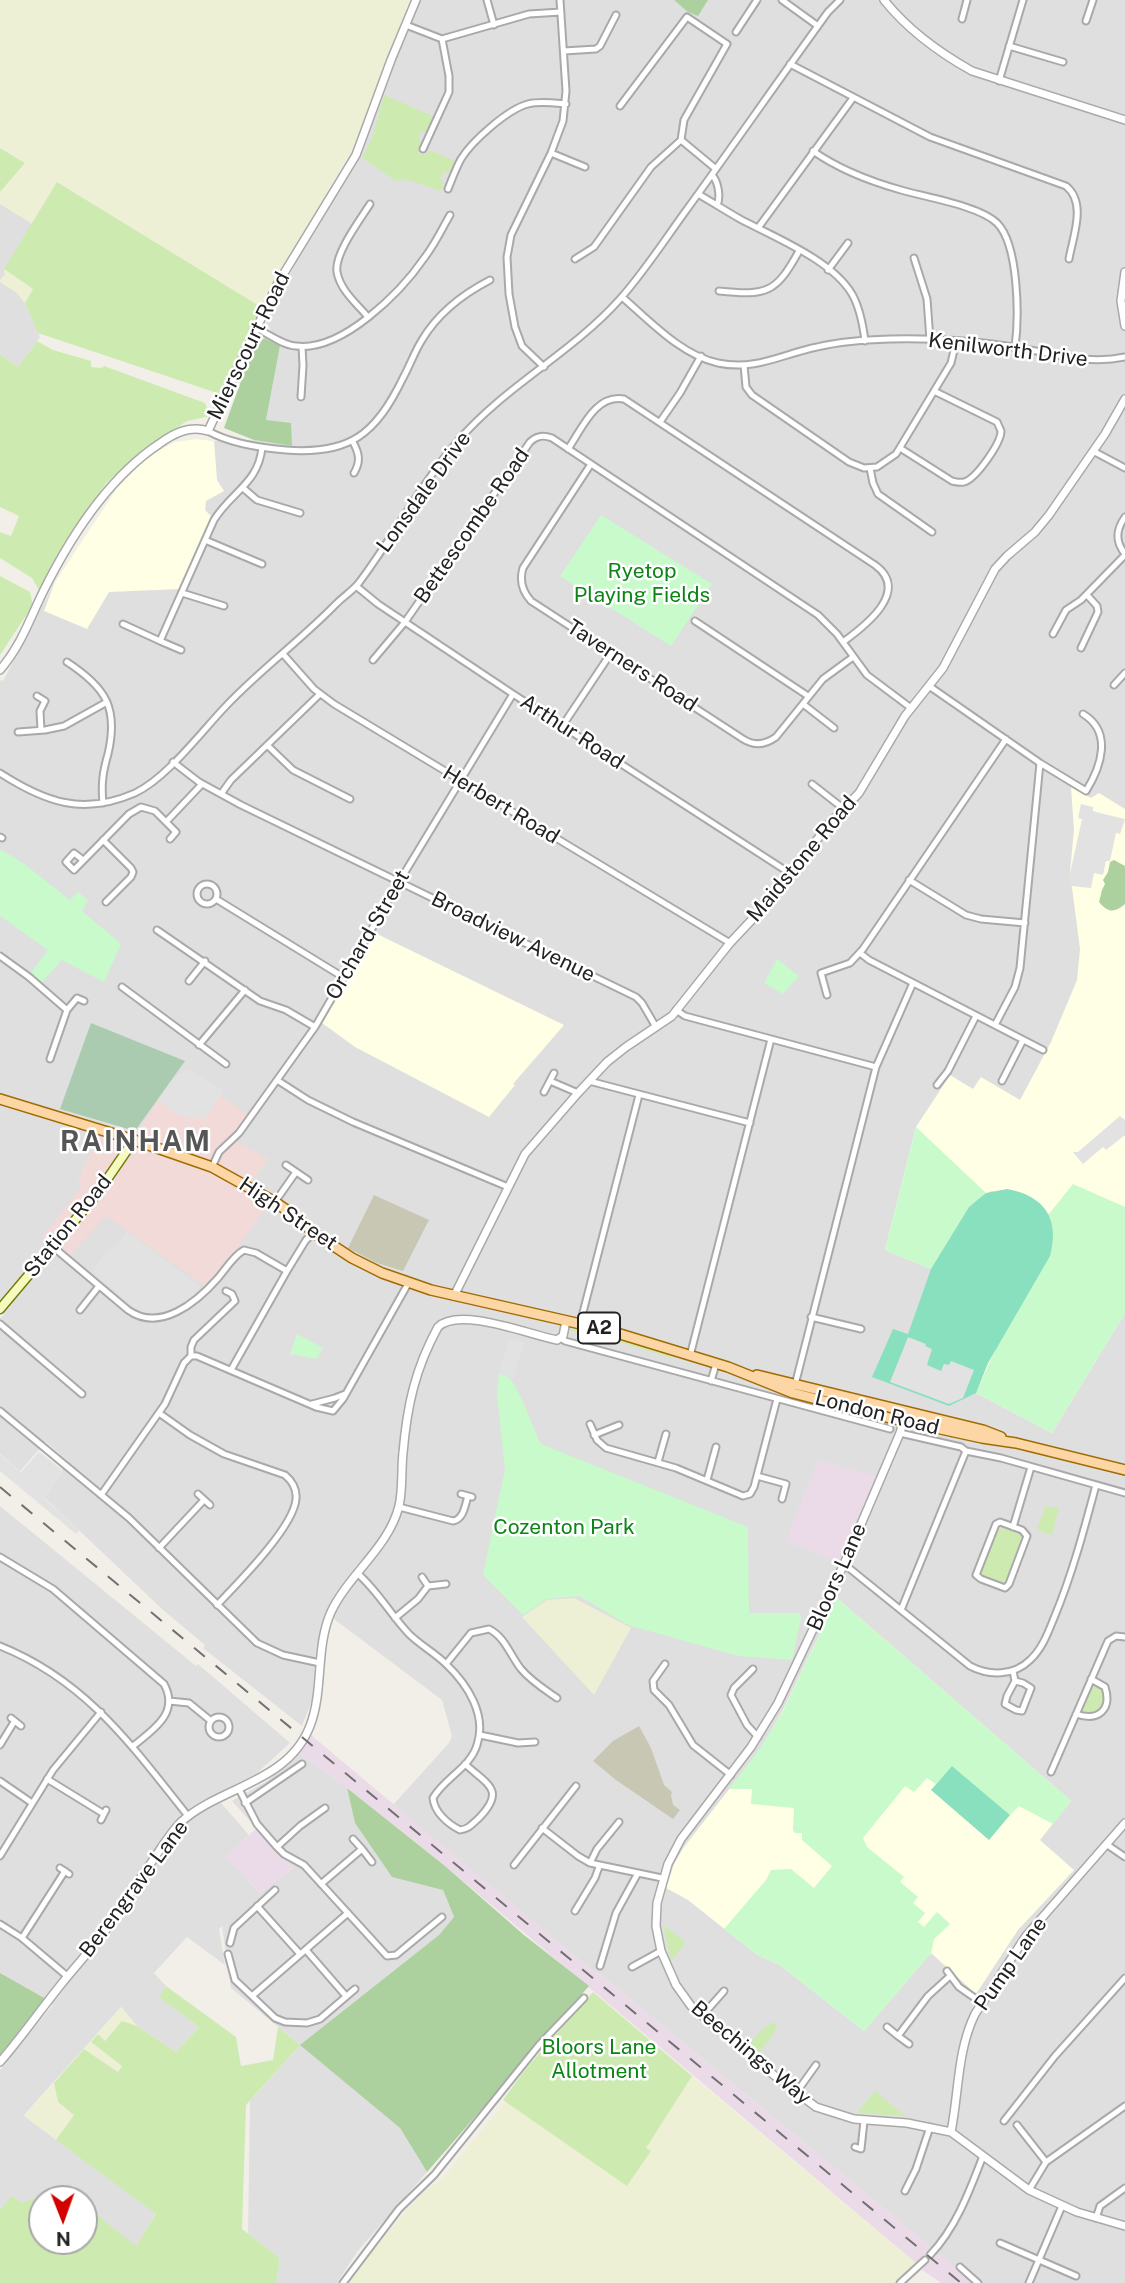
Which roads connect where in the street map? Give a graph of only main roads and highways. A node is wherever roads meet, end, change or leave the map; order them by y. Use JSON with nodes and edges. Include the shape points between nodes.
{"nodes":[{"id":1,"x":0,"y":1099,"type":"edge"},
{"id":2,"x":134,"y":1140,"type":"junction"},
{"id":3,"x":454,"y":1296,"type":"joint"},
{"id":4,"x":0,"y":1309,"type":"edge"},
{"id":5,"x":1125,"y":1470,"type":"edge"}],
"edges":[{"from":1,"to":2,"type":"main road","name":"High Street","number":"A2"},
{"from":2,"to":3,"type":"main road","name":"High Street","number":"A2","via":[[212,1167],[275,1202],[367,1266]]},
{"from":2,"to":4,"type":"main road","name":"Station Road","via":[[99,1192]]},
{"from":3,"to":5,"type":"main road","name":"London Road","number":"A2","via":[[623,1335],[794,1388],[982,1438]]}]}
